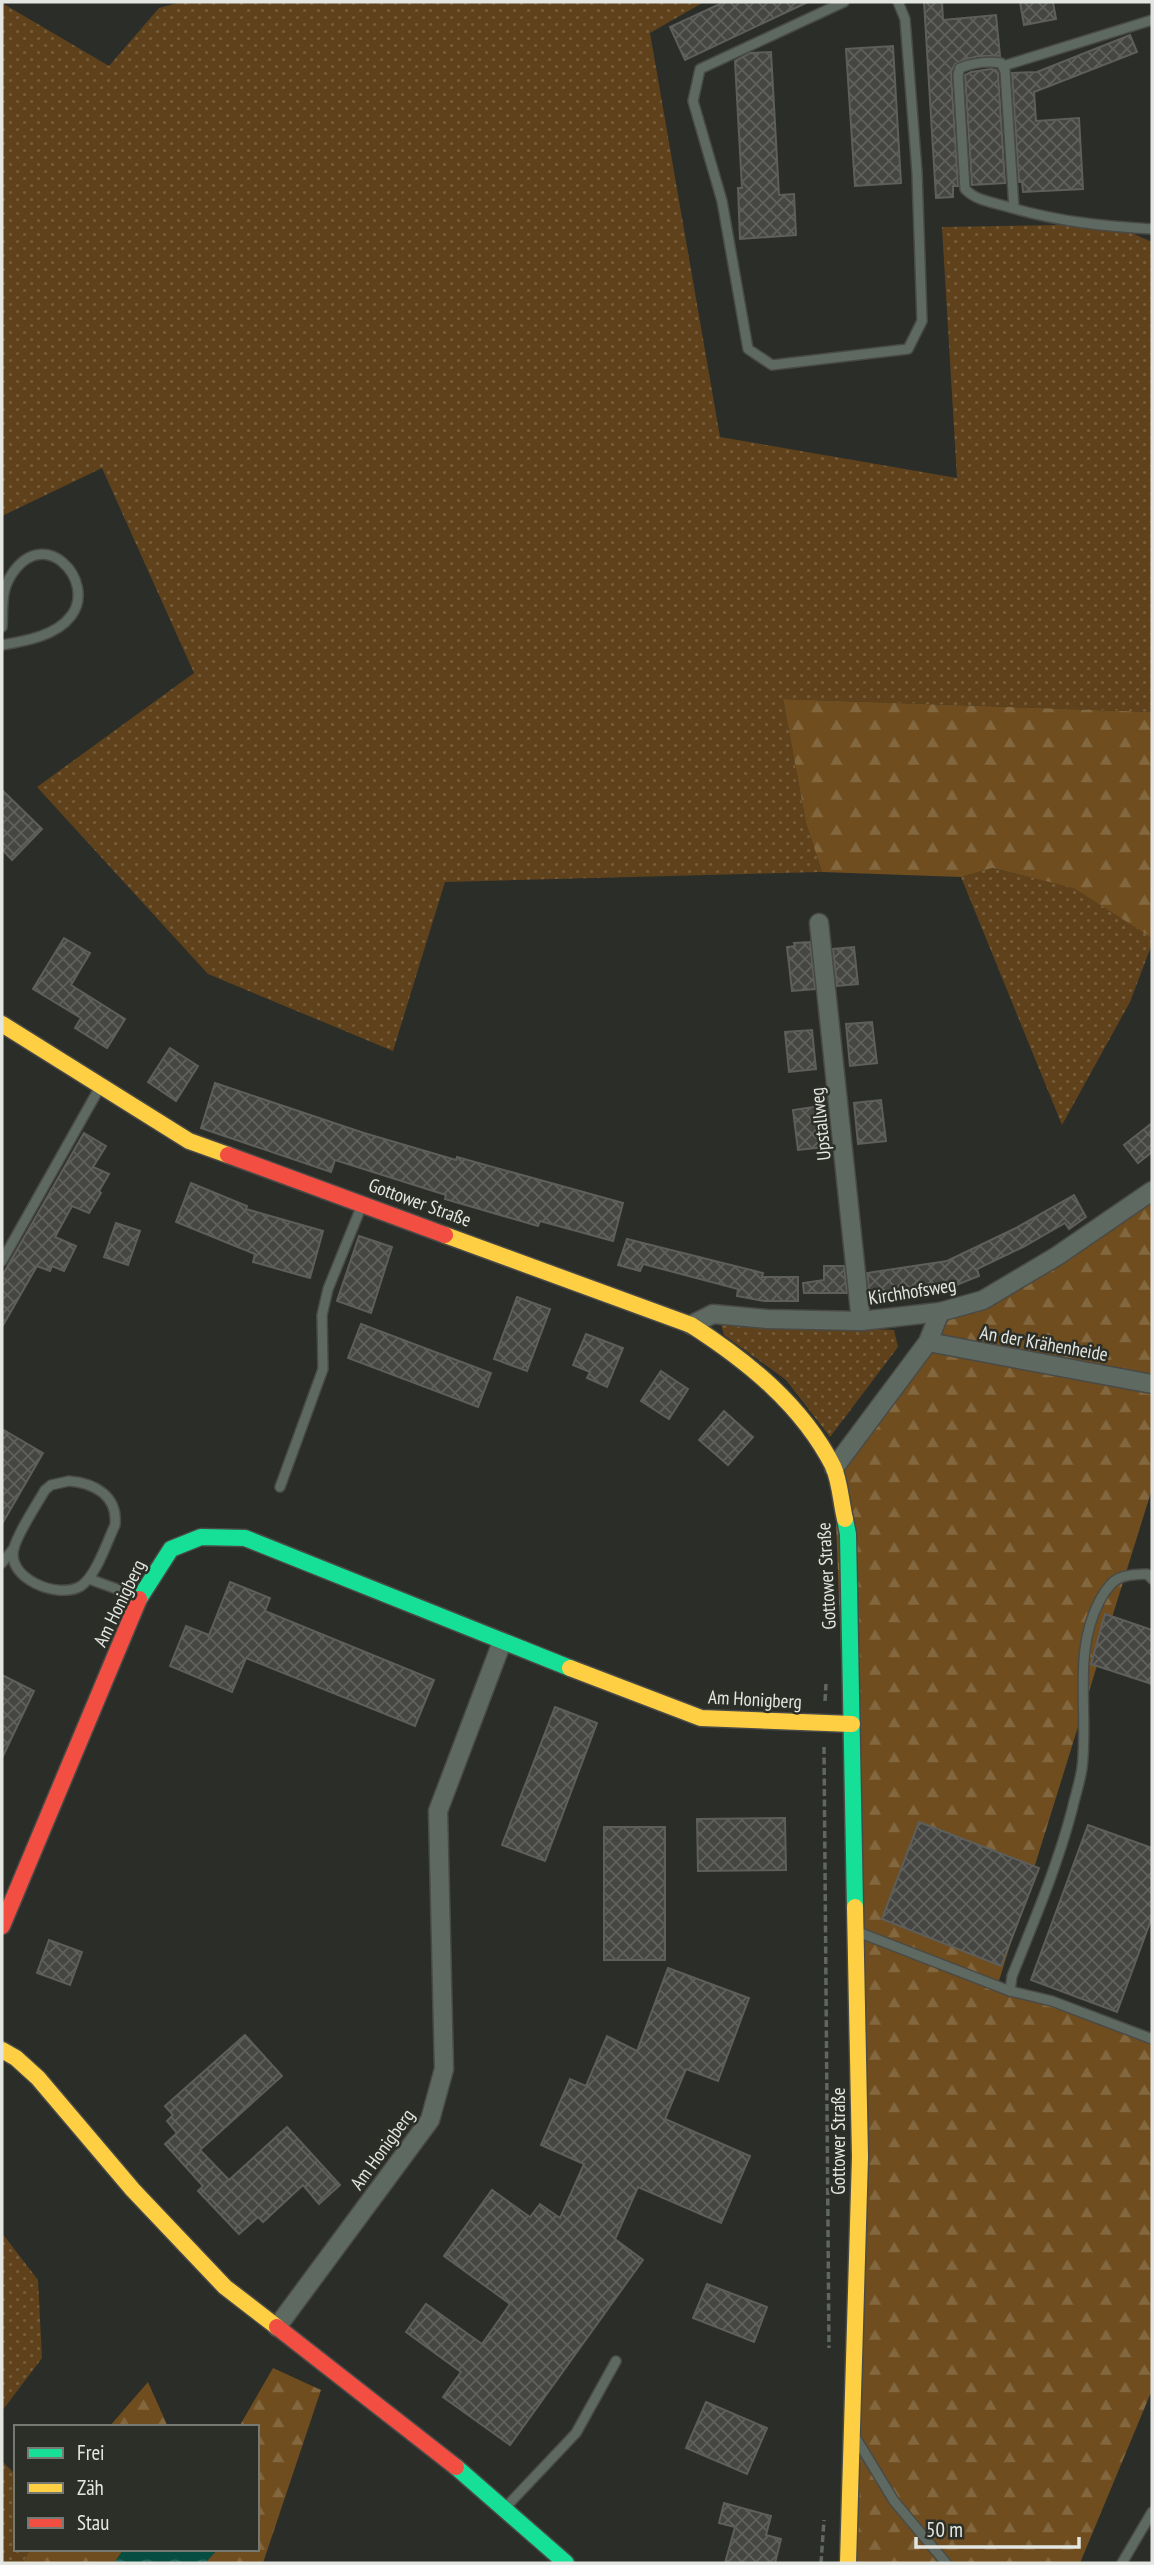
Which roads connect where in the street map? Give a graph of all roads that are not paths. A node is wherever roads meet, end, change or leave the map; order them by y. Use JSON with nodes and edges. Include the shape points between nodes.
{"nodes":[{"id":1,"x":844,"y":2,"type":"edge"},
{"id":2,"x":898,"y":2,"type":"edge"},
{"id":3,"x":1152,"y":20,"type":"edge"},
{"id":4,"x":1003,"y":66,"type":"junction"},
{"id":5,"x":1014,"y":208,"type":"junction"},
{"id":6,"x":1152,"y":229,"type":"edge"},
{"id":7,"x":2,"y":627,"type":"edge"},
{"id":8,"x":2,"y":645,"type":"edge"},
{"id":9,"x":820,"y":923,"type":"dead end"},
{"id":10,"x":2,"y":1024,"type":"edge"},
{"id":11,"x":101,"y":1086,"type":"junction"},
{"id":12,"x":1152,"y":1191,"type":"edge"},
{"id":13,"x":363,"y":1204,"type":"junction"},
{"id":14,"x":2,"y":1261,"type":"edge"},
{"id":15,"x":940,"y":1312,"type":"junction"},
{"id":16,"x":861,"y":1321,"type":"junction"},
{"id":17,"x":691,"y":1325,"type":"junction"},
{"id":18,"x":928,"y":1342,"type":"junction"},
{"id":19,"x":1152,"y":1384,"type":"edge"},
{"id":20,"x":834,"y":1468,"type":"junction"},
{"id":21,"x":280,"y":1487,"type":"dead end"},
{"id":22,"x":13,"y":1548,"type":"junction"},
{"id":23,"x":2,"y":1563,"type":"edge"},
{"id":24,"x":89,"y":1579,"type":"junction"},
{"id":25,"x":1152,"y":1579,"type":"edge"},
{"id":26,"x":141,"y":1597,"type":"junction"},
{"id":27,"x":502,"y":1643,"type":"junction"},
{"id":28,"x":852,"y":1724,"type":"junction"},
{"id":29,"x":2,"y":1926,"type":"edge"},
{"id":30,"x":857,"y":1931,"type":"junction"},
{"id":31,"x":1010,"y":1991,"type":"junction"},
{"id":32,"x":1152,"y":2039,"type":"edge"},
{"id":33,"x":2,"y":2050,"type":"edge"},
{"id":34,"x":277,"y":2328,"type":"junction"},
{"id":35,"x":616,"y":2361,"type":"dead end"},
{"id":36,"x":853,"y":2432,"type":"junction"},
{"id":37,"x":505,"y":2508,"type":"junction"},
{"id":38,"x":1152,"y":2512,"type":"edge"},
{"id":39,"x":566,"y":2563,"type":"edge"},
{"id":40,"x":848,"y":2563,"type":"edge"},
{"id":41,"x":946,"y":2563,"type":"edge"},
{"id":42,"x":1122,"y":2563,"type":"edge"}],
"edges":[{"from":1,"to":2,"type":"lane","via":[[700,69],[695,90],[693,101],[722,201],[748,349],[772,365],[908,349],[922,321],[917,172],[905,19]]},
{"from":3,"to":4,"type":"lane"},
{"from":4,"to":5,"type":"lane"},
{"from":4,"to":5,"type":"lane","via":[[993,62],[960,68],[965,189],[972,196]]},
{"from":5,"to":6,"type":"lane","via":[[1086,225]]},
{"from":7,"to":8,"type":"lane","via":[[8,580],[21,563],[38,554],[58,557],[77,587],[72,615],[50,632]]},
{"from":9,"to":16,"type":"street","name":"Upstallweg"},
{"from":10,"to":11,"type":"street","name":"Gottower Straße"},
{"from":11,"to":13,"type":"street","name":"Gottower Straße","via":[[190,1141]]},
{"from":11,"to":14,"type":"lane"},
{"from":12,"to":15,"type":"street","name":"Kirchhofsweg","via":[[983,1300]]},
{"from":13,"to":17,"type":"street","name":"Gottower Straße"},
{"from":13,"to":21,"type":"lane","via":[[328,1289],[322,1315],[323,1369]]},
{"from":15,"to":16,"type":"street","name":"Kirchhofsweg"},
{"from":15,"to":18,"type":"street"},
{"from":16,"to":17,"type":"street","name":"Kirchhofsweg","via":[[713,1314]]},
{"from":17,"to":20,"type":"street","name":"Gottower Straße","via":[[780,1393]]},
{"from":18,"to":19,"type":"street","name":"An der Krähenheide"},
{"from":18,"to":20,"type":"street"},
{"from":20,"to":28,"type":"street","name":"Gottower Straße","via":[[848,1534]]},
{"from":22,"to":23,"type":"lane"},
{"from":22,"to":24,"type":"lane","via":[[22,1575],[51,1590],[78,1588]]},
{"from":22,"to":24,"type":"lane","via":[[45,1490],[60,1482],[79,1481],[105,1493],[115,1510],[115,1525]]},
{"from":24,"to":26,"type":"lane"},
{"from":25,"to":31,"type":"lane","via":[[1147,1574],[1123,1575],[1111,1582],[1099,1602],[1082,1652],[1082,1769],[1064,1840]]},
{"from":26,"to":27,"type":"street","name":"Am Honigberg","via":[[171,1549],[201,1536],[245,1538]]},
{"from":26,"to":29,"type":"street","name":"Am Honigberg"},
{"from":27,"to":28,"type":"street","name":"Am Honigberg","via":[[701,1718]]},
{"from":27,"to":34,"type":"street","name":"Am Honigberg","via":[[438,1811],[444,2069],[430,2120]]},
{"from":28,"to":30,"type":"street","name":"Gottower Straße"},
{"from":30,"to":31,"type":"lane"},
{"from":30,"to":36,"type":"street","name":"Gottower Straße","via":[[860,2157]]},
{"from":31,"to":32,"type":"lane","via":[[1052,2001]]},
{"from":33,"to":34,"type":"street","via":[[38,2078],[133,2190],[225,2287]]},
{"from":34,"to":37,"type":"street"},
{"from":35,"to":37,"type":"lane","via":[[576,2433]]},
{"from":36,"to":40,"type":"street","name":"Gottower Straße"},
{"from":36,"to":41,"type":"lane","via":[[894,2501]]},
{"from":37,"to":39,"type":"street"},
{"from":38,"to":42,"type":"lane"}]}
